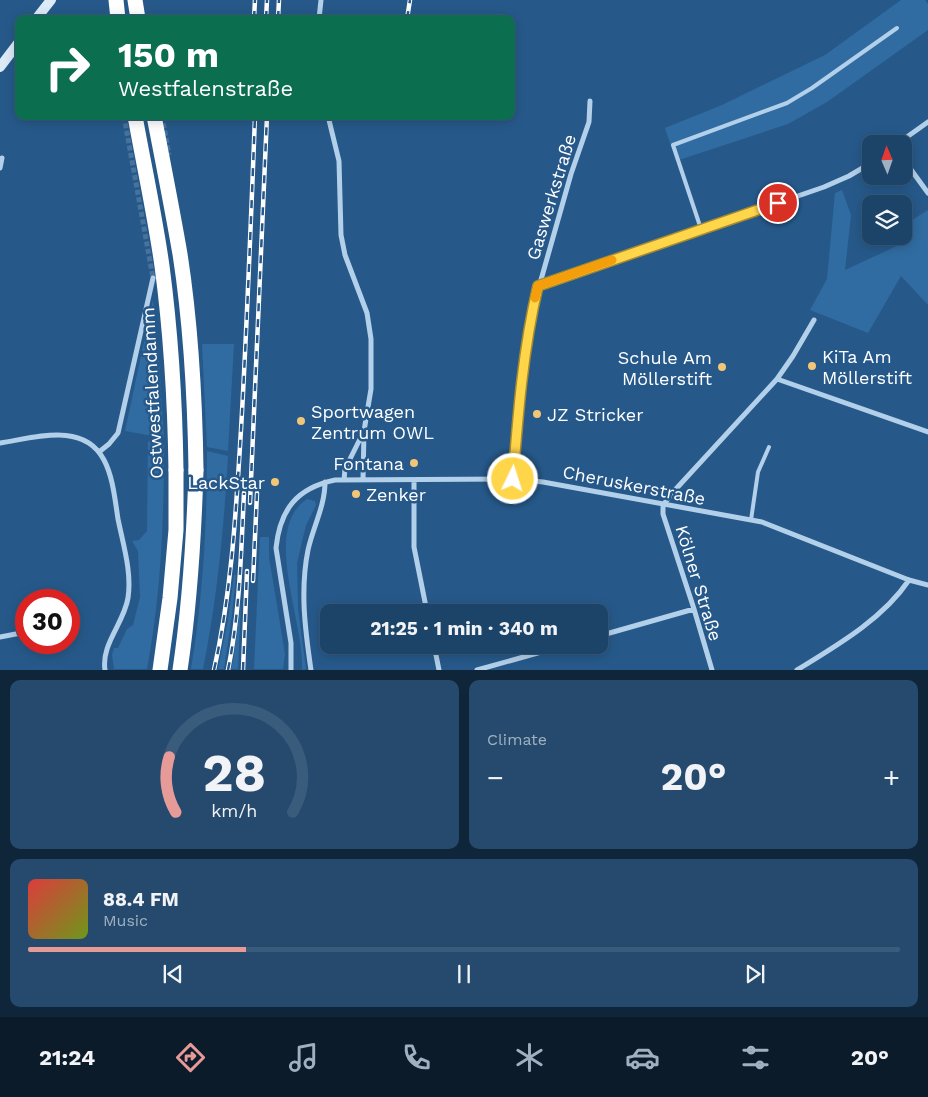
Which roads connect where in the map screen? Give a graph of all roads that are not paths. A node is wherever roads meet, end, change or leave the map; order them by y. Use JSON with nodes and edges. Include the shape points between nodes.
{"nodes":[{"id":1,"x":51,"y":0,"type":"edge"},
{"id":2,"x":116,"y":0,"type":"edge"},
{"id":3,"x":135,"y":0,"type":"edge"},
{"id":4,"x":321,"y":0,"type":"edge"},
{"id":5,"x":39,"y":15,"type":"edge"},
{"id":6,"x":118,"y":15,"type":"edge"},
{"id":7,"x":137,"y":15,"type":"edge"},
{"id":8,"x":319,"y":15,"type":"edge"},
{"id":9,"x":897,"y":28,"type":"dead end"},
{"id":10,"x":15,"y":47,"type":"edge"},
{"id":11,"x":0,"y":67,"type":"edge"},
{"id":12,"x":590,"y":101,"type":"dead end"},
{"id":13,"x":136,"y":120,"type":"edge"},
{"id":14,"x":155,"y":120,"type":"edge"},
{"id":15,"x":329,"y":120,"type":"edge"},
{"id":16,"x":928,"y":122,"type":"edge"},
{"id":17,"x":910,"y":135,"type":"edge"},
{"id":18,"x":2,"y":158,"type":"dead end"},
{"id":19,"x":0,"y":168,"type":"edge"},
{"id":20,"x":862,"y":168,"type":"edge"},
{"id":21,"x":912,"y":171,"type":"edge"},
{"id":22,"x":928,"y":193,"type":"edge"},
{"id":23,"x":701,"y":229,"type":"junction"},
{"id":24,"x":153,"y":278,"type":"tunnel mouth"},
{"id":25,"x":538,"y":286,"type":"junction"},
{"id":26,"x":814,"y":320,"type":"dead end"},
{"id":27,"x":777,"y":379,"type":"junction"},
{"id":28,"x":364,"y":431,"type":"junction"},
{"id":29,"x":928,"y":432,"type":"edge"},
{"id":30,"x":0,"y":443,"type":"edge"},
{"id":31,"x":769,"y":447,"type":"dead end"},
{"id":32,"x":99,"y":452,"type":"junction"},
{"id":33,"x":513,"y":479,"type":"junction"},
{"id":34,"x":344,"y":480,"type":"junction"},
{"id":35,"x":362,"y":480,"type":"junction"},
{"id":36,"x":414,"y":480,"type":"junction"},
{"id":37,"x":325,"y":482,"type":"junction"},
{"id":38,"x":663,"y":505,"type":"junction"},
{"id":39,"x":751,"y":520,"type":"junction"},
{"id":40,"x":909,"y":580,"type":"junction"},
{"id":41,"x":928,"y":585,"type":"edge"},
{"id":42,"x":425,"y":604,"type":"edge"},
{"id":43,"x":694,"y":609,"type":"junction"},
{"id":44,"x":608,"y":633,"type":"edge"},
{"id":45,"x":15,"y":634,"type":"edge"},
{"id":46,"x":0,"y":637,"type":"edge"},
{"id":47,"x":435,"y":654,"type":"edge"},
{"id":48,"x":534,"y":654,"type":"edge"},
{"id":49,"x":105,"y":670,"type":"edge"},
{"id":50,"x":160,"y":670,"type":"edge"},
{"id":51,"x":180,"y":670,"type":"edge"},
{"id":52,"x":291,"y":670,"type":"edge"},
{"id":53,"x":311,"y":670,"type":"edge"},
{"id":54,"x":438,"y":670,"type":"edge"},
{"id":55,"x":477,"y":670,"type":"edge"},
{"id":56,"x":712,"y":670,"type":"edge"},
{"id":57,"x":797,"y":670,"type":"edge"}],
"edges":[{"from":1,"to":5,"type":"main road"},
{"from":2,"to":6,"type":"highway"},
{"from":3,"to":7,"type":"highway"},
{"from":4,"to":8,"type":"street"},
{"from":9,"to":23,"type":"lane","via":[[787,103],[673,145]]},
{"from":10,"to":11,"type":"main road"},
{"from":12,"to":25,"type":"street","name":"Gaswerkstraße","via":[[589,122]]},
{"from":13,"to":50,"type":"highway","name":"Ostwestfalendamm","bridge":true,"via":[[163,273],[173,378],[176,530]]},
{"from":14,"to":51,"type":"highway","bridge":true,"via":[[180,256],[195,411],[195,533]]},
{"from":15,"to":28,"type":"street","via":[[339,160],[345,255],[367,313],[372,339],[371,389]]},
{"from":16,"to":17,"type":"street"},
{"from":18,"to":19,"type":"street"},
{"from":20,"to":23,"type":"street","via":[[835,183]]},
{"from":21,"to":22,"type":"street"},
{"from":23,"to":25,"type":"street"},
{"from":24,"to":32,"type":"street","via":[[118,432]]},
{"from":25,"to":33,"type":"street","name":"Gaswerkstraße","via":[[525,356]]},
{"from":26,"to":27,"type":"street"},
{"from":27,"to":29,"type":"street"},
{"from":27,"to":38,"type":"street"},
{"from":28,"to":34,"type":"street","via":[[345,469]]},
{"from":28,"to":35,"type":"street"},
{"from":30,"to":32,"type":"street","via":[[70,435]]},
{"from":31,"to":39,"type":"lane","via":[[758,472]]},
{"from":32,"to":49,"type":"street","via":[[110,474],[129,587],[126,608],[106,651]]},
{"from":33,"to":36,"type":"street","name":"Cheruskerstraße"},
{"from":33,"to":38,"type":"street","name":"Cheruskerstraße"},
{"from":34,"to":35,"type":"street","name":"Cheruskerstraße"},
{"from":34,"to":37,"type":"street","name":"Cheruskerstraße"},
{"from":35,"to":36,"type":"street","name":"Cheruskerstraße"},
{"from":36,"to":42,"type":"street","via":[[414,547]]},
{"from":37,"to":52,"type":"street","name":"Cheruskerstraße","via":[[306,491],[290,505],[278,532],[276,548],[291,643]]},
{"from":37,"to":53,"type":"street","via":[[324,499],[304,571],[305,632]]},
{"from":38,"to":39,"type":"street","name":"Cheruskerstraße"},
{"from":38,"to":43,"type":"street","name":"Kölner Straße","via":[[663,514]]},
{"from":39,"to":40,"type":"street","name":"Cheruskerstraße"},
{"from":40,"to":41,"type":"street","name":"Cheruskerstraße"},
{"from":40,"to":57,"type":"street","via":[[847,640]]},
{"from":43,"to":44,"type":"street"},
{"from":43,"to":56,"type":"street","name":"Kölner Straße"},
{"from":45,"to":46,"type":"street"},
{"from":47,"to":54,"type":"street"},
{"from":48,"to":55,"type":"street"}]}
